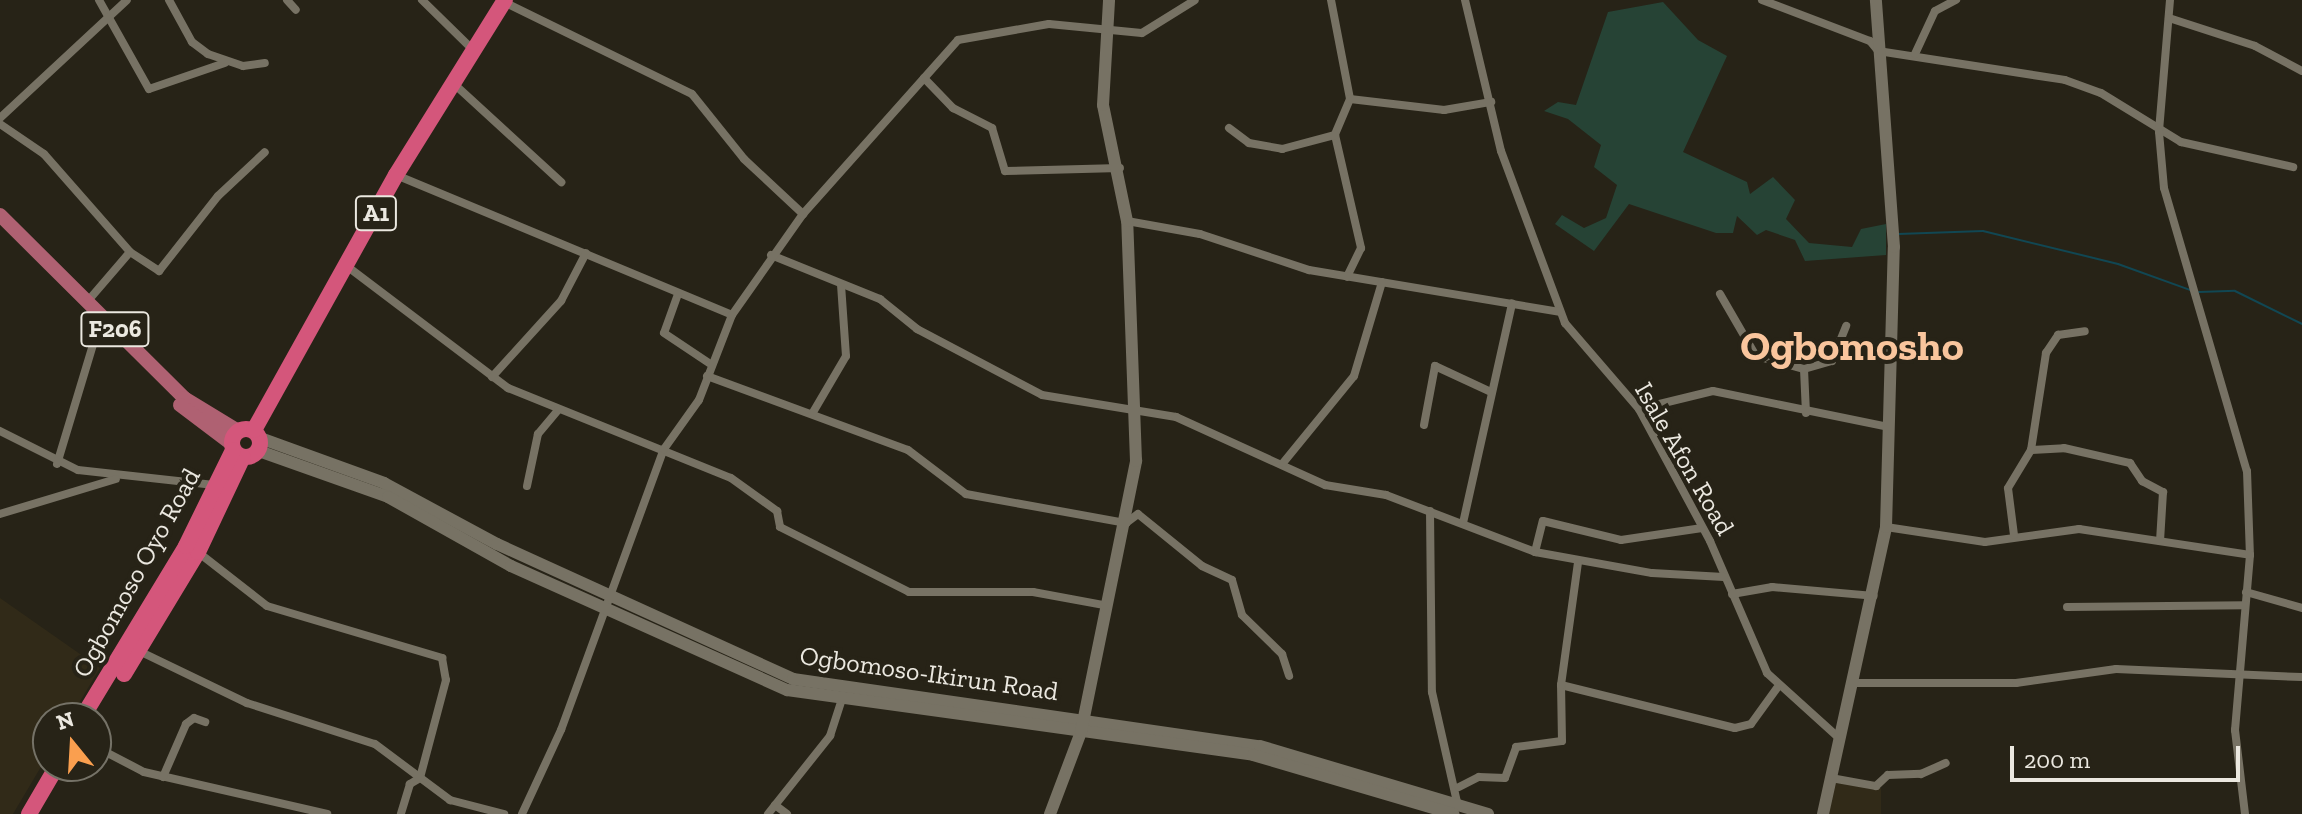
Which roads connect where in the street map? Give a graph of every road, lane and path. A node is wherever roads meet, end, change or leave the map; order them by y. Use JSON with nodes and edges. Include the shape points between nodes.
{"nodes":[{"id":1,"x":99,"y":0,"type":"edge"},
{"id":2,"x":127,"y":0,"type":"edge"},
{"id":3,"x":169,"y":0,"type":"edge"},
{"id":4,"x":287,"y":0,"type":"edge"},
{"id":5,"x":422,"y":0,"type":"edge"},
{"id":6,"x":1109,"y":0,"type":"edge"},
{"id":7,"x":1195,"y":0,"type":"edge"},
{"id":8,"x":1331,"y":0,"type":"edge"},
{"id":9,"x":1465,"y":0,"type":"edge"},
{"id":10,"x":1762,"y":0,"type":"edge"},
{"id":11,"x":1876,"y":0,"type":"edge"},
{"id":12,"x":1956,"y":0,"type":"edge"},
{"id":13,"x":2170,"y":0,"type":"edge"},
{"id":14,"x":505,"y":1,"type":"edge"},
{"id":15,"x":296,"y":10,"type":"dead end"},
{"id":16,"x":108,"y":11,"type":"junction"},
{"id":17,"x":2169,"y":18,"type":"junction"},
{"id":18,"x":1105,"y":24,"type":"junction"},
{"id":19,"x":474,"y":50,"type":"junction"},
{"id":20,"x":1878,"y":51,"type":"junction"},
{"id":21,"x":1915,"y":54,"type":"junction"},
{"id":22,"x":225,"y":63,"type":"junction"},
{"id":23,"x":265,"y":63,"type":"dead end"},
{"id":24,"x":2302,"y":71,"type":"edge"},
{"id":25,"x":924,"y":78,"type":"junction"},
{"id":26,"x":452,"y":82,"type":"junction"},
{"id":27,"x":1350,"y":99,"type":"junction"},
{"id":28,"x":1491,"y":102,"type":"junction"},
{"id":29,"x":0,"y":118,"type":"edge"},
{"id":30,"x":0,"y":124,"type":"edge"},
{"id":31,"x":1229,"y":128,"type":"dead end"},
{"id":32,"x":2159,"y":132,"type":"junction"},
{"id":33,"x":1335,"y":135,"type":"junction"},
{"id":34,"x":265,"y":152,"type":"dead end"},
{"id":35,"x":2293,"y":167,"type":"dead end"},
{"id":36,"x":1121,"y":168,"type":"junction"},
{"id":37,"x":396,"y":175,"type":"junction"},
{"id":38,"x":561,"y":182,"type":"dead end"},
{"id":39,"x":803,"y":214,"type":"junction"},
{"id":40,"x":0,"y":215,"type":"edge"},
{"id":41,"x":1127,"y":221,"type":"junction"},
{"id":42,"x":0,"y":228,"type":"edge"},
{"id":43,"x":130,"y":252,"type":"junction"},
{"id":44,"x":586,"y":253,"type":"junction"},
{"id":45,"x":771,"y":255,"type":"junction"},
{"id":46,"x":348,"y":267,"type":"junction"},
{"id":47,"x":1347,"y":277,"type":"junction"},
{"id":48,"x":1382,"y":282,"type":"junction"},
{"id":49,"x":841,"y":284,"type":"junction"},
{"id":50,"x":678,"y":294,"type":"junction"},
{"id":51,"x":1720,"y":294,"type":"dead end"},
{"id":52,"x":87,"y":302,"type":"junction"},
{"id":53,"x":1512,"y":303,"type":"junction"},
{"id":54,"x":1560,"y":312,"type":"junction"},
{"id":55,"x":732,"y":315,"type":"junction"},
{"id":56,"x":99,"y":325,"type":"junction"},
{"id":57,"x":1846,"y":326,"type":"dead end"},
{"id":58,"x":2085,"y":331,"type":"dead end"},
{"id":59,"x":709,"y":363,"type":"junction"},
{"id":60,"x":1804,"y":369,"type":"junction"},
{"id":61,"x":707,"y":376,"type":"junction"},
{"id":62,"x":492,"y":377,"type":"junction"},
{"id":63,"x":1491,"y":392,"type":"junction"},
{"id":64,"x":1131,"y":405,"type":"junction"},
{"id":65,"x":1639,"y":409,"type":"junction"},
{"id":66,"x":558,"y":410,"type":"junction"},
{"id":67,"x":1806,"y":413,"type":"junction"},
{"id":68,"x":812,"y":414,"type":"junction"},
{"id":69,"x":1424,"y":425,"type":"dead end"},
{"id":70,"x":1889,"y":427,"type":"junction"},
{"id":71,"x":0,"y":431,"type":"edge"},
{"id":72,"x":246,"y":443,"type":"junction"},
{"id":73,"x":664,"y":449,"type":"junction"},
{"id":74,"x":2031,"y":450,"type":"junction"},
{"id":75,"x":1283,"y":463,"type":"junction"},
{"id":76,"x":57,"y":464,"type":"junction"},
{"id":77,"x":116,"y":479,"type":"junction"},
{"id":78,"x":214,"y":485,"type":"junction"},
{"id":79,"x":527,"y":486,"type":"dead end"},
{"id":80,"x":1430,"y":511,"type":"junction"},
{"id":81,"x":0,"y":514,"type":"edge"},
{"id":82,"x":1126,"y":523,"type":"junction"},
{"id":83,"x":1463,"y":523,"type":"junction"},
{"id":84,"x":1886,"y":527,"type":"junction"},
{"id":85,"x":1702,"y":528,"type":"junction"},
{"id":86,"x":2014,"y":535,"type":"junction"},
{"id":87,"x":2160,"y":541,"type":"junction"},
{"id":88,"x":198,"y":552,"type":"junction"},
{"id":89,"x":1535,"y":552,"type":"junction"},
{"id":90,"x":2250,"y":555,"type":"junction"},
{"id":91,"x":1578,"y":563,"type":"junction"},
{"id":92,"x":1724,"y":577,"type":"junction"},
{"id":93,"x":2246,"y":592,"type":"junction"},
{"id":94,"x":1732,"y":594,"type":"junction"},
{"id":95,"x":1875,"y":596,"type":"junction"},
{"id":96,"x":608,"y":601,"type":"junction"},
{"id":97,"x":1103,"y":605,"type":"junction"},
{"id":98,"x":2245,"y":605,"type":"junction"},
{"id":99,"x":2067,"y":607,"type":"dead end"},
{"id":100,"x":2302,"y":608,"type":"edge"},
{"id":101,"x":139,"y":651,"type":"junction"},
{"id":102,"x":1289,"y":676,"type":"dead end"},
{"id":103,"x":2239,"y":676,"type":"junction"},
{"id":104,"x":2302,"y":677,"type":"edge"},
{"id":105,"x":1856,"y":683,"type":"junction"},
{"id":106,"x":1561,"y":685,"type":"junction"},
{"id":107,"x":1777,"y":688,"type":"junction"},
{"id":108,"x":842,"y":700,"type":"junction"},
{"id":109,"x":92,"y":702,"type":"edge"},
{"id":110,"x":104,"y":702,"type":"edge"},
{"id":111,"x":1084,"y":718,"type":"junction"},
{"id":112,"x":205,"y":722,"type":"dead end"},
{"id":113,"x":1081,"y":732,"type":"junction"},
{"id":114,"x":1839,"y":738,"type":"junction"},
{"id":115,"x":112,"y":754,"type":"edge"},
{"id":116,"x":1946,"y":763,"type":"dead end"},
{"id":117,"x":163,"y":777,"type":"junction"},
{"id":118,"x":420,"y":778,"type":"junction"},
{"id":119,"x":1831,"y":778,"type":"junction"},
{"id":120,"x":48,"y":782,"type":"edge"},
{"id":121,"x":1459,"y":787,"type":"junction"},
{"id":122,"x":775,"y":805,"type":"junction"},
{"id":123,"x":1455,"y":808,"type":"edge"},
{"id":124,"x":29,"y":814,"type":"edge"},
{"id":125,"x":327,"y":814,"type":"edge"},
{"id":126,"x":401,"y":814,"type":"edge"},
{"id":127,"x":504,"y":814,"type":"edge"},
{"id":128,"x":522,"y":814,"type":"edge"},
{"id":129,"x":768,"y":814,"type":"edge"},
{"id":130,"x":787,"y":814,"type":"edge"},
{"id":131,"x":1050,"y":814,"type":"edge"},
{"id":132,"x":1488,"y":814,"type":"edge"},
{"id":133,"x":1823,"y":814,"type":"edge"},
{"id":134,"x":2245,"y":814,"type":"edge"}],
"edges":[{"from":1,"to":16,"type":"street"},
{"from":2,"to":16,"type":"street"},
{"from":3,"to":22,"type":"street","via":[[192,42]]},
{"from":4,"to":15,"type":"street"},
{"from":5,"to":19,"type":"street"},
{"from":6,"to":18,"type":"main road"},
{"from":7,"to":18,"type":"street","via":[[1142,33]]},
{"from":8,"to":27,"type":"street"},
{"from":9,"to":28,"type":"street","name":"Isale Afon Road"},
{"from":10,"to":20,"type":"street","via":[[1870,41]]},
{"from":11,"to":20,"type":"main road"},
{"from":12,"to":21,"type":"street","via":[[1935,11]]},
{"from":13,"to":17,"type":"street"},
{"from":14,"to":19,"type":"highway","number":"A1"},
{"from":14,"to":39,"type":"street","via":[[692,94],[744,159]]},
{"from":16,"to":22,"type":"street","via":[[149,89]]},
{"from":16,"to":29,"type":"street"},
{"from":17,"to":24,"type":"street","via":[[2255,46]]},
{"from":17,"to":32,"type":"street"},
{"from":18,"to":25,"type":"street","via":[[968,36],[947,48]]},
{"from":18,"to":36,"type":"main road","via":[[1103,105]]},
{"from":19,"to":26,"type":"highway","number":"A1"},
{"from":20,"to":21,"type":"street"},
{"from":20,"to":70,"type":"main road","via":[[1894,247]]},
{"from":21,"to":32,"type":"street","via":[[2065,80],[2124,105]]},
{"from":22,"to":23,"type":"street"},
{"from":25,"to":36,"type":"street","via":[[953,108],[992,128],[1005,171]]},
{"from":25,"to":39,"type":"street"},
{"from":26,"to":37,"type":"highway","number":"A1"},
{"from":26,"to":38,"type":"street"},
{"from":27,"to":28,"type":"street","via":[[1444,110]]},
{"from":27,"to":33,"type":"street"},
{"from":28,"to":54,"type":"street","name":"Isale Afon Road","via":[[1501,151]]},
{"from":30,"to":43,"type":"street","via":[[44,154]]},
{"from":31,"to":33,"type":"street","via":[[1249,143],[1282,149]]},
{"from":32,"to":35,"type":"street","via":[[2195,147]]},
{"from":32,"to":90,"type":"street","via":[[2164,188],[2245,459]]},
{"from":33,"to":47,"type":"street","via":[[1361,248]]},
{"from":34,"to":43,"type":"street","via":[[218,196],[159,271]]},
{"from":36,"to":41,"type":"main road"},
{"from":37,"to":44,"type":"street"},
{"from":37,"to":46,"type":"highway","number":"A1"},
{"from":39,"to":45,"type":"street"},
{"from":40,"to":52,"type":"main road","number":"F206"},
{"from":41,"to":47,"type":"street"},
{"from":41,"to":64,"type":"main road"},
{"from":42,"to":56,"type":"main road","number":"F206"},
{"from":43,"to":52,"type":"street"},
{"from":44,"to":50,"type":"street"},
{"from":44,"to":62,"type":"street","via":[[561,301]]},
{"from":45,"to":49,"type":"street"},
{"from":45,"to":55,"type":"street"},
{"from":46,"to":62,"type":"street"},
{"from":46,"to":72,"type":"highway","number":"A1"},
{"from":47,"to":48,"type":"street"},
{"from":48,"to":53,"type":"street"},
{"from":48,"to":75,"type":"street","via":[[1354,376]]},
{"from":49,"to":64,"type":"street","via":[[880,299],[917,329],[1042,395]]},
{"from":49,"to":68,"type":"street","via":[[846,356]]},
{"from":50,"to":55,"type":"street"},
{"from":50,"to":59,"type":"street","via":[[664,333]]},
{"from":51,"to":60,"type":"street","via":[[1756,356]]},
{"from":52,"to":72,"type":"main road","number":"F206","via":[[206,416]]},
{"from":53,"to":54,"type":"street"},
{"from":53,"to":63,"type":"street","via":[[1499,383]]},
{"from":54,"to":65,"type":"street","name":"Isale Afon Road"},
{"from":55,"to":59,"type":"street"},
{"from":56,"to":72,"type":"main road","number":"F206","via":[[192,418]]},
{"from":56,"to":76,"type":"street"},
{"from":57,"to":60,"type":"street","via":[[1842,351]]},
{"from":58,"to":74,"type":"street","via":[[2058,335],[2046,353]]},
{"from":59,"to":61,"type":"street"},
{"from":60,"to":67,"type":"street"},
{"from":61,"to":68,"type":"street"},
{"from":61,"to":73,"type":"street"},
{"from":62,"to":66,"type":"street"},
{"from":63,"to":69,"type":"street","via":[[1435,366]]},
{"from":63,"to":83,"type":"street"},
{"from":64,"to":75,"type":"street"},
{"from":64,"to":82,"type":"main road","via":[[1136,461]]},
{"from":65,"to":67,"type":"street","via":[[1713,391]]},
{"from":65,"to":85,"type":"street","name":"Isale Afon Road"},
{"from":66,"to":73,"type":"street"},
{"from":66,"to":79,"type":"street","via":[[538,434]]},
{"from":67,"to":70,"type":"street"},
{"from":68,"to":82,"type":"street","via":[[924,458],[966,494]]},
{"from":70,"to":84,"type":"main road"},
{"from":71,"to":76,"type":"street"},
{"from":72,"to":78,"type":"highway","name":"Ogbomoso Oyo Road","number":"A1"},
{"from":72,"to":88,"type":"highway","name":"Ogbomoso Oyo Road","number":"A1"},
{"from":72,"to":96,"type":"main road","name":"Ogbomoso-Ikirun Road","via":[[353,481]]},
{"from":73,"to":96,"type":"street"},
{"from":73,"to":97,"type":"street","via":[[748,487],[777,511],[780,527],[909,592],[1033,592]]},
{"from":74,"to":86,"type":"street","via":[[2010,478]]},
{"from":74,"to":87,"type":"street","via":[[2064,448],[2130,463],[2142,481],[2163,492]]},
{"from":75,"to":80,"type":"street","via":[[1325,485]]},
{"from":76,"to":77,"type":"street"},
{"from":77,"to":78,"type":"street","via":[[174,476]]},
{"from":77,"to":81,"type":"street","via":[[74,498]]},
{"from":78,"to":109,"type":"highway","name":"Ogbomoso Oyo Road","number":"A1","via":[[179,558]]},
{"from":80,"to":83,"type":"street"},
{"from":80,"to":121,"type":"street","via":[[1432,692]]},
{"from":82,"to":97,"type":"main road"},
{"from":82,"to":102,"type":"street","via":[[1138,514],[1202,566],[1232,580],[1242,615],[1282,654]]},
{"from":83,"to":89,"type":"street"},
{"from":84,"to":86,"type":"street","via":[[1965,541]]},
{"from":84,"to":95,"type":"main road"},
{"from":85,"to":89,"type":"street","via":[[1621,540],[1543,521]]},
{"from":85,"to":92,"type":"street","name":"Isale Afon Road"},
{"from":86,"to":87,"type":"street","via":[[2079,529]]},
{"from":87,"to":90,"type":"street"},
{"from":88,"to":101,"type":"highway","name":"Ogbomoso Oyo Road","number":"A1"},
{"from":88,"to":118,"type":"street","via":[[267,606],[442,658],[446,680]]},
{"from":89,"to":91,"type":"street"},
{"from":90,"to":93,"type":"street"},
{"from":91,"to":92,"type":"street"},
{"from":91,"to":106,"type":"street"},
{"from":92,"to":94,"type":"street","name":"Isale Afon Road"},
{"from":93,"to":98,"type":"street"},
{"from":93,"to":100,"type":"street"},
{"from":94,"to":95,"type":"street","via":[[1772,587]]},
{"from":94,"to":107,"type":"street","name":"Isale Afon Road"},
{"from":95,"to":105,"type":"main road"},
{"from":96,"to":108,"type":"main road","name":"Ogbomoso-Ikirun Road","via":[[770,684]]},
{"from":96,"to":111,"type":"main road","name":"Ogbomoso-Ikirun Road","via":[[793,679]]},
{"from":96,"to":128,"type":"street"},
{"from":97,"to":111,"type":"main road"},
{"from":98,"to":99,"type":"street"},
{"from":98,"to":103,"type":"street"},
{"from":101,"to":110,"type":"highway","name":"Ogbomoso Oyo Road","number":"A1"},
{"from":101,"to":118,"type":"street","via":[[247,703],[375,744]]},
{"from":103,"to":104,"type":"street"},
{"from":103,"to":105,"type":"street","via":[[2116,669],[2016,683]]},
{"from":103,"to":134,"type":"street","via":[[2236,743]]},
{"from":105,"to":114,"type":"main road"},
{"from":106,"to":107,"type":"street","via":[[1735,728],[1751,724]]},
{"from":106,"to":121,"type":"street","via":[[1559,744],[1516,747],[1505,778],[1479,777]]},
{"from":107,"to":114,"type":"street","name":"Isale Afon Road"},
{"from":108,"to":113,"type":"main road","name":"Ogbomoso-Ikirun Road"},
{"from":108,"to":122,"type":"street","via":[[830,736]]},
{"from":111,"to":113,"type":"main road"},
{"from":111,"to":123,"type":"main road","name":"Ogbomoso-Ikirun Road","via":[[1260,746]]},
{"from":112,"to":117,"type":"street","via":[[194,718],[186,724]]},
{"from":113,"to":123,"type":"main road","name":"Ogbomoso-Ikirun Road","via":[[1253,755]]},
{"from":113,"to":131,"type":"main road"},
{"from":114,"to":119,"type":"main road"},
{"from":115,"to":117,"type":"street"},
{"from":116,"to":119,"type":"street","via":[[1921,774],[1888,775],[1876,786]]},
{"from":117,"to":125,"type":"street"},
{"from":118,"to":126,"type":"street","via":[[410,784]]},
{"from":118,"to":127,"type":"street","via":[[450,800]]},
{"from":119,"to":133,"type":"main road"},
{"from":120,"to":124,"type":"highway"},
{"from":121,"to":123,"type":"street"},
{"from":122,"to":129,"type":"street"},
{"from":122,"to":130,"type":"street"},
{"from":123,"to":132,"type":"main road","name":"Ogbomoso-Ikirun Road"}]}
